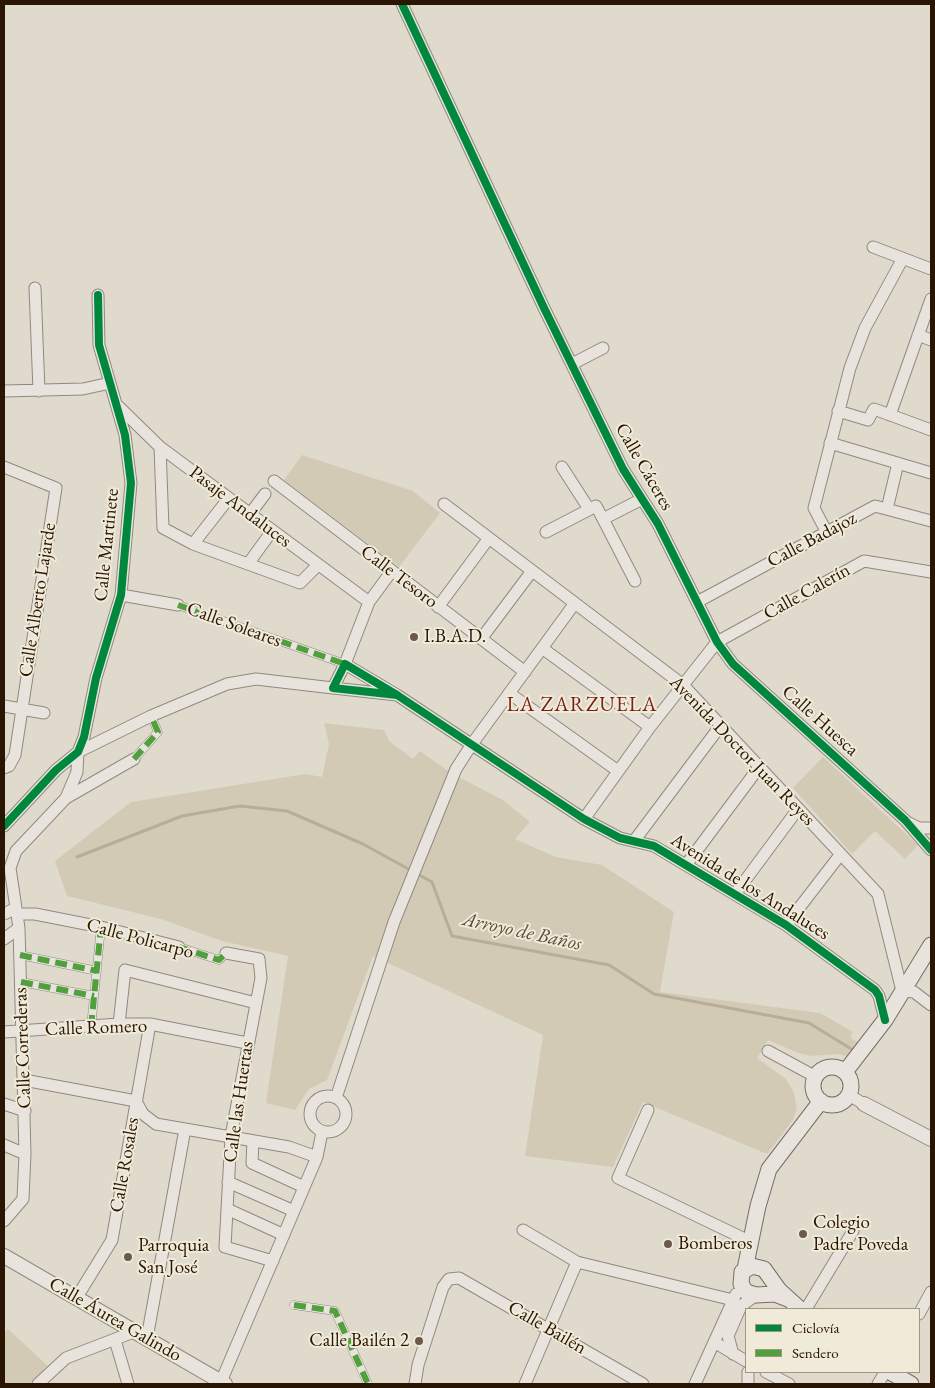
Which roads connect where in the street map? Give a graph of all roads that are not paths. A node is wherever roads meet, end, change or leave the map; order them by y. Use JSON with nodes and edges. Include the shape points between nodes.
{"nodes":[{"id":1,"x":402,"y":4,"type":"edge"},
{"id":2,"x":873,"y":247,"type":"dead end"},
{"id":3,"x":902,"y":260,"type":"junction"},
{"id":4,"x":931,"y":269,"type":"edge"},
{"id":5,"x":35,"y":288,"type":"dead end"},
{"id":6,"x":98,"y":295,"type":"dead end"},
{"id":7,"x":931,"y":299,"type":"edge"},
{"id":8,"x":918,"y":335,"type":"junction"},
{"id":9,"x":931,"y":340,"type":"edge"},
{"id":10,"x":603,"y":348,"type":"dead end"},
{"id":11,"x":572,"y":364,"type":"junction"},
{"id":12,"x":110,"y":383,"type":"junction"},
{"id":13,"x":4,"y":391,"type":"edge"},
{"id":14,"x":39,"y":391,"type":"junction"},
{"id":15,"x":117,"y":405,"type":"junction"},
{"id":16,"x":838,"y":411,"type":"junction"},
{"id":17,"x":890,"y":415,"type":"junction"},
{"id":18,"x":931,"y":430,"type":"edge"},
{"id":19,"x":830,"y":444,"type":"junction"},
{"id":20,"x":160,"y":447,"type":"junction"},
{"id":21,"x":898,"y":463,"type":"junction"},
{"id":22,"x":4,"y":467,"type":"edge"},
{"id":23,"x":562,"y":467,"type":"dead end"},
{"id":24,"x":931,"y":473,"type":"edge"},
{"id":25,"x":274,"y":482,"type":"dead end"},
{"id":26,"x":264,"y":494,"type":"dead end"},
{"id":27,"x":229,"y":498,"type":"junction"},
{"id":28,"x":642,"y":499,"type":"junction"},
{"id":29,"x":444,"y":504,"type":"dead end"},
{"id":30,"x":887,"y":509,"type":"junction"},
{"id":31,"x":588,"y":510,"type":"junction"},
{"id":32,"x":250,"y":514,"type":"junction"},
{"id":33,"x":604,"y":520,"type":"junction"},
{"id":34,"x":931,"y":521,"type":"edge"},
{"id":35,"x":272,"y":531,"type":"junction"},
{"id":36,"x":826,"y":531,"type":"junction"},
{"id":37,"x":546,"y":532,"type":"dead end"},
{"id":38,"x":489,"y":538,"type":"junction"},
{"id":39,"x":193,"y":544,"type":"junction"},
{"id":40,"x":248,"y":564,"type":"junction"},
{"id":41,"x":318,"y":565,"type":"junction"},
{"id":42,"x":532,"y":571,"type":"junction"},
{"id":43,"x":391,"y":572,"type":"junction"},
{"id":44,"x":931,"y":572,"type":"edge"},
{"id":45,"x":635,"y":581,"type":"dead end"},
{"id":46,"x":121,"y":595,"type":"junction"},
{"id":47,"x":369,"y":602,"type":"junction"},
{"id":48,"x":697,"y":602,"type":"junction"},
{"id":49,"x":575,"y":604,"type":"junction"},
{"id":50,"x":178,"y":605,"type":"joint"},
{"id":51,"x":438,"y":607,"type":"junction"},
{"id":52,"x":481,"y":639,"type":"junction"},
{"id":53,"x":718,"y":642,"type":"junction"},
{"id":54,"x":542,"y":648,"type":"junction"},
{"id":55,"x":345,"y":664,"type":"junction"},
{"id":56,"x":525,"y":672,"type":"junction"},
{"id":57,"x":683,"y":685,"type":"junction"},
{"id":58,"x":333,"y":688,"type":"junction"},
{"id":59,"x":510,"y":693,"type":"junction"},
{"id":60,"x":397,"y":695,"type":"junction"},
{"id":61,"x":4,"y":706,"type":"edge"},
{"id":62,"x":22,"y":709,"type":"junction"},
{"id":63,"x":44,"y":713,"type":"dead end"},
{"id":64,"x":151,"y":716,"type":"junction"},
{"id":65,"x":721,"y":726,"type":"junction"},
{"id":66,"x":650,"y":727,"type":"junction"},
{"id":67,"x":472,"y":744,"type":"junction"},
{"id":68,"x":78,"y":752,"type":"junction"},
{"id":69,"x":134,"y":759,"type":"joint"},
{"id":70,"x":760,"y":766,"type":"junction"},
{"id":71,"x":6,"y":767,"type":"edge"},
{"id":72,"x":618,"y":771,"type":"junction"},
{"id":73,"x":66,"y":798,"type":"junction"},
{"id":74,"x":798,"y":809,"type":"junction"},
{"id":75,"x":584,"y":820,"type":"junction"},
{"id":76,"x":905,"y":820,"type":"junction"},
{"id":77,"x":5,"y":822,"type":"edge"},
{"id":78,"x":931,"y":828,"type":"edge"},
{"id":79,"x":915,"y":832,"type":"junction"},
{"id":80,"x":634,"y":841,"type":"junction"},
{"id":81,"x":931,"y":843,"type":"edge"},
{"id":82,"x":931,"y":850,"type":"edge"},
{"id":83,"x":840,"y":855,"type":"junction"},
{"id":84,"x":686,"y":865,"type":"junction"},
{"id":85,"x":735,"y":894,"type":"junction"},
{"id":86,"x":16,"y":911,"type":"junction"},
{"id":87,"x":4,"y":914,"type":"edge"},
{"id":88,"x":786,"y":925,"type":"junction"},
{"id":89,"x":102,"y":927,"type":"junction"},
{"id":90,"x":19,"y":928,"type":"junction"},
{"id":91,"x":4,"y":939,"type":"edge"},
{"id":92,"x":931,"y":945,"type":"edge"},
{"id":93,"x":179,"y":947,"type":"joint"},
{"id":94,"x":226,"y":953,"type":"joint"},
{"id":95,"x":20,"y":955,"type":"junction"},
{"id":96,"x":259,"y":959,"type":"joint"},
{"id":97,"x":97,"y":971,"type":"junction"},
{"id":98,"x":20,"y":982,"type":"junction"},
{"id":99,"x":902,"y":991,"type":"junction"},
{"id":100,"x":94,"y":996,"type":"junction"},
{"id":101,"x":256,"y":1003,"type":"junction"},
{"id":102,"x":931,"y":1005,"type":"edge"},
{"id":103,"x":885,"y":1020,"type":"junction"},
{"id":104,"x":119,"y":1024,"type":"junction"},
{"id":105,"x":150,"y":1024,"type":"junction"},
{"id":106,"x":91,"y":1026,"type":"junction"},
{"id":107,"x":4,"y":1032,"type":"edge"},
{"id":108,"x":22,"y":1032,"type":"junction"},
{"id":109,"x":248,"y":1042,"type":"junction"},
{"id":110,"x":768,"y":1051,"type":"dead end"},
{"id":111,"x":845,"y":1072,"type":"junction"},
{"id":112,"x":816,"y":1077,"type":"junction"},
{"id":113,"x":24,"y":1080,"type":"junction"},
{"id":114,"x":849,"y":1095,"type":"junction"},
{"id":115,"x":336,"y":1098,"type":"junction"},
{"id":116,"x":136,"y":1101,"type":"junction"},
{"id":117,"x":821,"y":1101,"type":"junction"},
{"id":118,"x":4,"y":1104,"type":"edge"},
{"id":119,"x":864,"y":1104,"type":"joint"},
{"id":120,"x":648,"y":1110,"type":"dead end"},
{"id":121,"x":24,"y":1111,"type":"junction"},
{"id":122,"x":185,"y":1129,"type":"junction"},
{"id":123,"x":322,"y":1132,"type":"junction"},
{"id":124,"x":230,"y":1136,"type":"junction"},
{"id":125,"x":931,"y":1139,"type":"edge"},
{"id":126,"x":254,"y":1141,"type":"junction"},
{"id":127,"x":4,"y":1145,"type":"edge"},
{"id":128,"x":25,"y":1154,"type":"junction"},
{"id":129,"x":316,"y":1157,"type":"junction"},
{"id":130,"x":228,"y":1182,"type":"junction"},
{"id":131,"x":304,"y":1186,"type":"junction"},
{"id":132,"x":227,"y":1209,"type":"junction"},
{"id":133,"x":294,"y":1211,"type":"junction"},
{"id":134,"x":4,"y":1221,"type":"edge"},
{"id":135,"x":523,"y":1230,"type":"dead end"},
{"id":136,"x":853,"y":1231,"type":"dead end"},
{"id":137,"x":284,"y":1235,"type":"junction"},
{"id":138,"x":752,"y":1236,"type":"junction"},
{"id":139,"x":4,"y":1256,"type":"edge"},
{"id":140,"x":273,"y":1261,"type":"junction"},
{"id":141,"x":577,"y":1262,"type":"junction"},
{"id":142,"x":768,"y":1273,"type":"junction"},
{"id":143,"x":743,"y":1276,"type":"junction"},
{"id":144,"x":931,"y":1292,"type":"edge"},
{"id":145,"x":758,"y":1295,"type":"junction"},
{"id":146,"x":76,"y":1297,"type":"junction"},
{"id":147,"x":788,"y":1299,"type":"junction"},
{"id":148,"x":733,"y":1300,"type":"junction"},
{"id":149,"x":294,"y":1305,"type":"dead end"},
{"id":150,"x":799,"y":1308,"type":"edge"},
{"id":151,"x":807,"y":1308,"type":"edge"},
{"id":152,"x":920,"y":1312,"type":"edge"},
{"id":153,"x":548,"y":1329,"type":"junction"},
{"id":154,"x":142,"y":1335,"type":"junction"},
{"id":155,"x":116,"y":1340,"type":"junction"},
{"id":156,"x":714,"y":1342,"type":"junction"},
{"id":157,"x":733,"y":1354,"type":"junction"},
{"id":158,"x":745,"y":1360,"type":"edge"},
{"id":159,"x":768,"y":1373,"type":"edge"},
{"id":160,"x":884,"y":1373,"type":"edge"},
{"id":161,"x":892,"y":1373,"type":"edge"},
{"id":162,"x":38,"y":1384,"type":"edge"},
{"id":163,"x":128,"y":1384,"type":"edge"},
{"id":164,"x":222,"y":1384,"type":"edge"},
{"id":165,"x":368,"y":1384,"type":"edge"},
{"id":166,"x":414,"y":1384,"type":"edge"},
{"id":167,"x":525,"y":1384,"type":"edge"},
{"id":168,"x":643,"y":1384,"type":"edge"},
{"id":169,"x":695,"y":1384,"type":"edge"},
{"id":170,"x":789,"y":1384,"type":"edge"},
{"id":171,"x":878,"y":1384,"type":"edge"},
{"id":172,"x":911,"y":1384,"type":"edge"}],
"edges":[{"from":1,"to":11,"type":"street","name":"Calle Cáceres"},
{"from":2,"to":3,"type":"street"},
{"from":3,"to":4,"type":"street"},
{"from":3,"to":16,"type":"street","via":[[865,328]]},
{"from":5,"to":14,"type":"street"},
{"from":6,"to":12,"type":"street","name":"Calle Martinete","via":[[99,345]]},
{"from":7,"to":8,"type":"street"},
{"from":8,"to":9,"type":"street"},
{"from":8,"to":17,"type":"street"},
{"from":10,"to":11,"type":"street"},
{"from":11,"to":28,"type":"street","name":"Calle Cáceres","via":[[622,469]]},
{"from":12,"to":14,"type":"street","via":[[83,389]]},
{"from":12,"to":15,"type":"street","name":"Calle Martinete"},
{"from":13,"to":14,"type":"street"},
{"from":15,"to":20,"type":"street","name":"Pasaje Andaluces"},
{"from":15,"to":46,"type":"street","name":"Calle Martinete","via":[[126,435],[130,483]]},
{"from":16,"to":17,"type":"street","via":[[868,420],[874,409]]},
{"from":16,"to":19,"type":"street"},
{"from":17,"to":18,"type":"street"},
{"from":19,"to":21,"type":"street"},
{"from":19,"to":36,"type":"street","via":[[814,508]]},
{"from":20,"to":27,"type":"street","name":"Pasaje Andaluces"},
{"from":20,"to":39,"type":"street","via":[[163,528]]},
{"from":21,"to":24,"type":"street"},
{"from":21,"to":30,"type":"street"},
{"from":22,"to":62,"type":"street","name":"Calle Alberto Lajarde","via":[[56,488]]},
{"from":23,"to":31,"type":"street"},
{"from":25,"to":43,"type":"street","name":"Calle Tesoro"},
{"from":26,"to":32,"type":"street"},
{"from":27,"to":32,"type":"street","name":"Pasaje Andaluces"},
{"from":27,"to":39,"type":"street"},
{"from":28,"to":33,"type":"street"},
{"from":28,"to":48,"type":"street","name":"Calle Cáceres"},
{"from":29,"to":38,"type":"street","name":"Avenida Doctor Juan Reyes"},
{"from":30,"to":34,"type":"street","name":"Calle Badajoz"},
{"from":30,"to":36,"type":"street","name":"Calle Badajoz","via":[[876,506]]},
{"from":31,"to":33,"type":"street","via":[[596,506]]},
{"from":31,"to":37,"type":"street"},
{"from":32,"to":35,"type":"street","name":"Pasaje Andaluces"},
{"from":33,"to":45,"type":"street"},
{"from":35,"to":40,"type":"street"},
{"from":35,"to":41,"type":"street","name":"Pasaje Andaluces"},
{"from":36,"to":48,"type":"street","name":"Calle Badajoz"},
{"from":38,"to":42,"type":"street","name":"Avenida Doctor Juan Reyes"},
{"from":38,"to":51,"type":"street"},
{"from":39,"to":40,"type":"street"},
{"from":40,"to":41,"type":"street","via":[[300,583]]},
{"from":41,"to":47,"type":"street","name":"Pasaje Andaluces"},
{"from":42,"to":49,"type":"street","name":"Avenida Doctor Juan Reyes"},
{"from":42,"to":52,"type":"street"},
{"from":43,"to":47,"type":"street"},
{"from":43,"to":51,"type":"street","name":"Calle Tesoro"},
{"from":44,"to":53,"type":"street","name":"Calle Calerín","via":[[864,561]]},
{"from":46,"to":50,"type":"street","name":"Calle Soleares"},
{"from":46,"to":68,"type":"street","name":"Calle Martinete"},
{"from":47,"to":55,"type":"street"},
{"from":48,"to":53,"type":"street","name":"Calle Cáceres"},
{"from":49,"to":54,"type":"street"},
{"from":49,"to":57,"type":"street","name":"Avenida Doctor Juan Reyes"},
{"from":50,"to":55,"type":"street","name":"Calle Soleares"},
{"from":51,"to":52,"type":"street","name":"Calle Tesoro"},
{"from":52,"to":56,"type":"street","name":"Calle Tesoro"},
{"from":53,"to":57,"type":"street"},
{"from":53,"to":76,"type":"street","name":"Calle Huesca","via":[[732,664]]},
{"from":54,"to":56,"type":"street"},
{"from":54,"to":66,"type":"street"},
{"from":55,"to":58,"type":"street"},
{"from":55,"to":60,"type":"street","name":"Avenida de los Andaluces"},
{"from":56,"to":59,"type":"street"},
{"from":57,"to":65,"type":"street","name":"Avenida Doctor Juan Reyes"},
{"from":57,"to":66,"type":"street"},
{"from":58,"to":60,"type":"street"},
{"from":58,"to":64,"type":"street","via":[[256,679],[227,684]]},
{"from":59,"to":67,"type":"street"},
{"from":59,"to":72,"type":"street"},
{"from":60,"to":67,"type":"street","name":"Avenida de los Andaluces"},
{"from":61,"to":62,"type":"street"},
{"from":62,"to":63,"type":"street"},
{"from":62,"to":71,"type":"street","name":"Calle Alberto Lajarde","via":[[15,755]]},
{"from":64,"to":68,"type":"street"},
{"from":64,"to":69,"type":"street","via":[[158,732]]},
{"from":65,"to":70,"type":"street","name":"Avenida Doctor Juan Reyes"},
{"from":65,"to":80,"type":"street"},
{"from":66,"to":72,"type":"street"},
{"from":67,"to":75,"type":"street","name":"Avenida de los Andaluces"},
{"from":67,"to":115,"type":"street","via":[[456,769],[394,922]]},
{"from":68,"to":73,"type":"street","name":"Calle Martinete","via":[[77,772]]},
{"from":68,"to":77,"type":"street"},
{"from":69,"to":73,"type":"street"},
{"from":70,"to":74,"type":"street","name":"Avenida Doctor Juan Reyes"},
{"from":70,"to":84,"type":"street"},
{"from":72,"to":75,"type":"street"},
{"from":73,"to":86,"type":"street","name":"Calle Correderas","via":[[16,850],[10,868]]},
{"from":74,"to":83,"type":"street","name":"Avenida Doctor Juan Reyes"},
{"from":74,"to":85,"type":"street"},
{"from":75,"to":80,"type":"street","name":"Avenida de los Andaluces","via":[[620,838]]},
{"from":76,"to":78,"type":"street","name":"Calle Huesca","via":[[919,828]]},
{"from":76,"to":79,"type":"street","name":"Calle Huesca"},
{"from":79,"to":81,"type":"street","name":"Calle Huesca"},
{"from":79,"to":82,"type":"street","name":"Calle Huesca"},
{"from":80,"to":84,"type":"street","name":"Avenida de los Andaluces","via":[[654,846]]},
{"from":83,"to":88,"type":"street"},
{"from":83,"to":99,"type":"street","name":"Avenida Doctor Juan Reyes","via":[[878,894]]},
{"from":84,"to":85,"type":"street","name":"Avenida de los Andaluces"},
{"from":85,"to":88,"type":"street","name":"Avenida de los Andaluces"},
{"from":86,"to":87,"type":"street"},
{"from":86,"to":89,"type":"street","name":"Calle Policarpo"},
{"from":86,"to":90,"type":"street","name":"Calle Correderas"},
{"from":88,"to":103,"type":"street","name":"Avenida de los Andaluces","via":[[875,990]]},
{"from":89,"to":93,"type":"street","name":"Calle Policarpo"},
{"from":89,"to":97,"type":"street"},
{"from":90,"to":91,"type":"street"},
{"from":90,"to":95,"type":"street","name":"Calle Correderas"},
{"from":92,"to":99,"type":"main road"},
{"from":93,"to":94,"type":"street","name":"Calle Policarpo","via":[[219,960]]},
{"from":94,"to":96,"type":"street","name":"Calle Policarpo"},
{"from":95,"to":97,"type":"street"},
{"from":95,"to":98,"type":"street","name":"Calle Correderas"},
{"from":96,"to":101,"type":"street","name":"Calle las Huertas","via":[[261,978]]},
{"from":97,"to":100,"type":"street"},
{"from":98,"to":100,"type":"street"},
{"from":98,"to":108,"type":"street","name":"Calle Correderas"},
{"from":99,"to":102,"type":"street","via":[[914,992]]},
{"from":99,"to":103,"type":"main road"},
{"from":100,"to":106,"type":"street"},
{"from":101,"to":104,"type":"street","via":[[124,970]]},
{"from":101,"to":109,"type":"street","name":"Calle las Huertas"},
{"from":103,"to":111,"type":"main road"},
{"from":104,"to":105,"type":"street","name":"Calle Romero"},
{"from":104,"to":106,"type":"street","name":"Calle Romero"},
{"from":105,"to":109,"type":"street","name":"Calle Romero"},
{"from":105,"to":116,"type":"street","name":"Calle Rosales"},
{"from":106,"to":108,"type":"street","name":"Calle Romero"},
{"from":107,"to":108,"type":"street","name":"Calle Romero"},
{"from":108,"to":113,"type":"street","name":"Calle Correderas"},
{"from":109,"to":124,"type":"street","name":"Calle las Huertas"},
{"from":110,"to":112,"type":"street"},
{"from":111,"to":112,"type":"main road","via":[[830,1067]]},
{"from":111,"to":114,"type":"main road","via":[[851,1081]]},
{"from":112,"to":117,"type":"main road","via":[[813,1088]]},
{"from":113,"to":116,"type":"street"},
{"from":113,"to":121,"type":"street","name":"Calle Correderas"},
{"from":114,"to":117,"type":"main road","via":[[835,1105]]},
{"from":114,"to":119,"type":"street"},
{"from":115,"to":123,"type":"street","via":[[344,1106],[345,1120],[336,1131]]},
{"from":115,"to":123,"type":"street","via":[[320,1098],[310,1108],[311,1122]]},
{"from":116,"to":122,"type":"street","via":[[143,1114],[156,1124]]},
{"from":116,"to":146,"type":"street","name":"Calle Rosales","via":[[112,1240]]},
{"from":117,"to":138,"type":"main road","via":[[769,1169]]},
{"from":118,"to":121,"type":"street"},
{"from":119,"to":125,"type":"street"},
{"from":120,"to":138,"type":"street","via":[[618,1178]]},
{"from":121,"to":128,"type":"street","name":"Calle Correderas"},
{"from":122,"to":124,"type":"street"},
{"from":122,"to":154,"type":"street"},
{"from":123,"to":129,"type":"street"},
{"from":124,"to":126,"type":"street"},
{"from":124,"to":130,"type":"street","name":"Calle las Huertas"},
{"from":126,"to":129,"type":"street","via":[[289,1147]]},
{"from":126,"to":131,"type":"street","via":[[252,1163]]},
{"from":127,"to":128,"type":"street"},
{"from":128,"to":134,"type":"street","name":"Calle Correderas","via":[[23,1199]]},
{"from":129,"to":131,"type":"street"},
{"from":130,"to":132,"type":"street","name":"Calle las Huertas"},
{"from":130,"to":133,"type":"street"},
{"from":131,"to":133,"type":"street"},
{"from":132,"to":137,"type":"street"},
{"from":132,"to":140,"type":"street","name":"Calle las Huertas","via":[[225,1247]]},
{"from":133,"to":137,"type":"street"},
{"from":135,"to":141,"type":"street"},
{"from":136,"to":151,"type":"street"},
{"from":137,"to":140,"type":"street"},
{"from":138,"to":142,"type":"main road"},
{"from":138,"to":143,"type":"main road"},
{"from":139,"to":146,"type":"street","name":"Calle Áurea Galindo"},
{"from":140,"to":164,"type":"street"},
{"from":141,"to":148,"type":"street"},
{"from":141,"to":153,"type":"street"},
{"from":142,"to":143,"type":"main road","via":[[756,1266]]},
{"from":142,"to":145,"type":"main road","via":[[768,1288]]},
{"from":142,"to":147,"type":"main road"},
{"from":143,"to":145,"type":"main road","via":[[746,1292]]},
{"from":143,"to":148,"type":"street"},
{"from":144,"to":152,"type":"street"},
{"from":145,"to":147,"type":"main road","via":[[775,1294]]},
{"from":145,"to":157,"type":"street","via":[[741,1306],[728,1336]]},
{"from":146,"to":154,"type":"street","name":"Calle Áurea Galindo"},
{"from":147,"to":150,"type":"main road"},
{"from":148,"to":156,"type":"street"},
{"from":149,"to":165,"type":"street","via":[[335,1310]]},
{"from":153,"to":166,"type":"street","name":"Calle Bailén","via":[[459,1278],[448,1279]]},
{"from":153,"to":167,"type":"street"},
{"from":153,"to":168,"type":"street","name":"Calle Bailén"},
{"from":154,"to":155,"type":"street"},
{"from":154,"to":164,"type":"street","name":"Calle Áurea Galindo"},
{"from":155,"to":162,"type":"street","via":[[66,1358]]},
{"from":155,"to":163,"type":"street"},
{"from":156,"to":157,"type":"street"},
{"from":156,"to":169,"type":"street"},
{"from":157,"to":158,"type":"street"},
{"from":159,"to":170,"type":"street"},
{"from":160,"to":171,"type":"street"},
{"from":161,"to":172,"type":"main road"}]}
